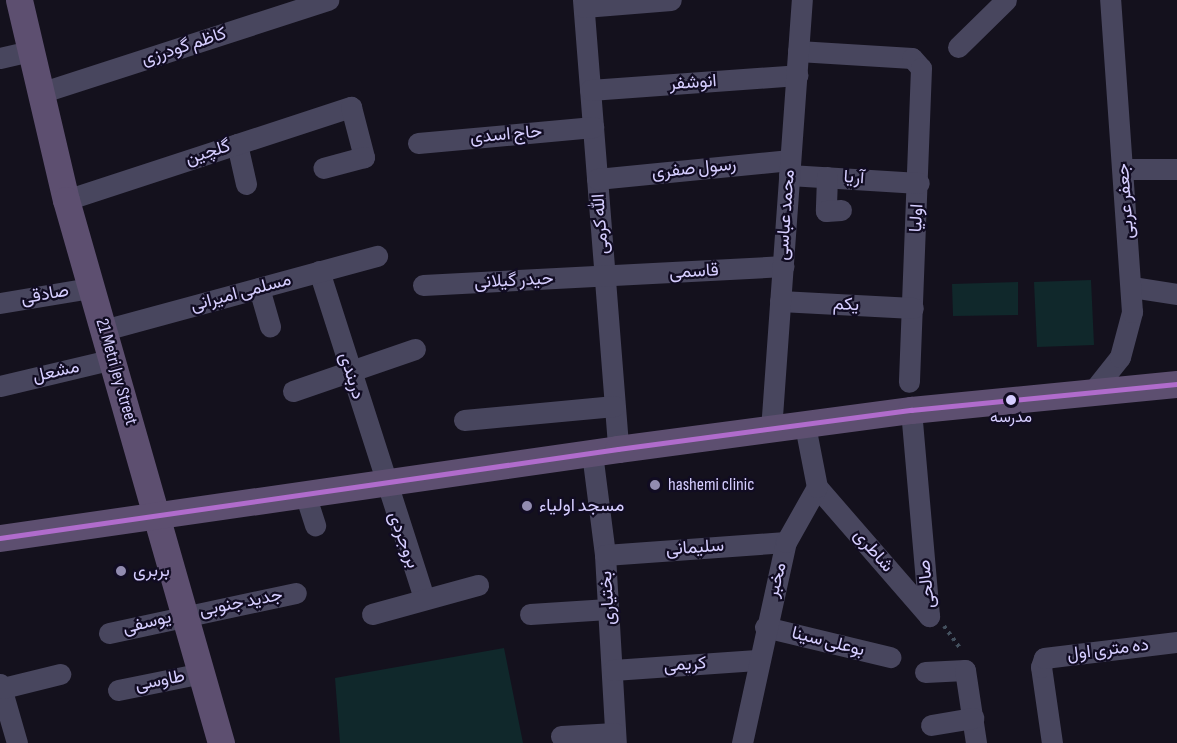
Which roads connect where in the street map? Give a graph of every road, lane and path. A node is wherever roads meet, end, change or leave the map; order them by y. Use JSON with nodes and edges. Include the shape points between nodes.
{"nodes":[{"id":1,"x":19,"y":0,"type":"edge"},
{"id":2,"x":328,"y":0,"type":"edge"},
{"id":3,"x":671,"y":0,"type":"edge"},
{"id":4,"x":802,"y":0,"type":"edge"},
{"id":5,"x":1006,"y":0,"type":"edge"},
{"id":6,"x":1110,"y":0,"type":"edge"},
{"id":7,"x":584,"y":3,"type":"edge"},
{"id":8,"x":958,"y":47,"type":"dead end"},
{"id":9,"x":30,"y":51,"type":"junction"},
{"id":10,"x":798,"y":51,"type":"junction"},
{"id":11,"x":0,"y":58,"type":"edge"},
{"id":12,"x":796,"y":75,"type":"junction"},
{"id":13,"x":590,"y":90,"type":"junction"},
{"id":14,"x":40,"y":93,"type":"junction"},
{"id":15,"x":593,"y":127,"type":"junction"},
{"id":16,"x":418,"y":143,"type":"dead end"},
{"id":17,"x":237,"y":144,"type":"junction"},
{"id":18,"x":323,"y":168,"type":"dead end"},
{"id":19,"x":790,"y":168,"type":"junction"},
{"id":20,"x":1124,"y":169,"type":"junction"},
{"id":21,"x":1177,"y":169,"type":"edge"},
{"id":22,"x":827,"y":177,"type":"junction"},
{"id":23,"x":597,"y":179,"type":"junction"},
{"id":24,"x":919,"y":183,"type":"junction"},
{"id":25,"x":246,"y":184,"type":"dead end"},
{"id":26,"x":66,"y":200,"type":"junction"},
{"id":27,"x":841,"y":210,"type":"dead end"},
{"id":28,"x":377,"y":256,"type":"dead end"},
{"id":29,"x":783,"y":267,"type":"junction"},
{"id":30,"x":320,"y":271,"type":"junction"},
{"id":31,"x":605,"y":277,"type":"junction"},
{"id":32,"x":423,"y":285,"type":"dead end"},
{"id":33,"x":1131,"y":287,"type":"junction"},
{"id":34,"x":91,"y":288,"type":"junction"},
{"id":35,"x":259,"y":288,"type":"junction"},
{"id":36,"x":1177,"y":294,"type":"edge"},
{"id":37,"x":780,"y":302,"type":"junction"},
{"id":38,"x":0,"y":303,"type":"edge"},
{"id":39,"x":913,"y":308,"type":"junction"},
{"id":40,"x":270,"y":326,"type":"dead end"},
{"id":41,"x":104,"y":330,"type":"junction"},
{"id":42,"x":415,"y":349,"type":"dead end"},
{"id":43,"x":112,"y":359,"type":"junction"},
{"id":44,"x":349,"y":370,"type":"junction"},
{"id":45,"x":909,"y":382,"type":"dead end"},
{"id":46,"x":1177,"y":384,"type":"edge"},
{"id":47,"x":0,"y":386,"type":"edge"},
{"id":48,"x":293,"y":391,"type":"dead end"},
{"id":49,"x":1092,"y":391,"type":"junction"},
{"id":50,"x":614,"y":406,"type":"junction"},
{"id":51,"x":911,"y":410,"type":"junction"},
{"id":52,"x":464,"y":420,"type":"dead end"},
{"id":53,"x":805,"y":425,"type":"junction"},
{"id":54,"x":771,"y":430,"type":"junction"},
{"id":55,"x":605,"y":451,"type":"junction"},
{"id":56,"x":382,"y":481,"type":"junction"},
{"id":57,"x":818,"y":487,"type":"junction"},
{"id":58,"x":305,"y":494,"type":"junction"},
{"id":59,"x":160,"y":518,"type":"junction"},
{"id":60,"x":315,"y":525,"type":"dead end"},
{"id":61,"x":0,"y":538,"type":"edge"},
{"id":62,"x":786,"y":542,"type":"junction"},
{"id":63,"x":605,"y":555,"type":"junction"},
{"id":64,"x":478,"y":585,"type":"dead end"},
{"id":65,"x":296,"y":593,"type":"dead end"},
{"id":66,"x":424,"y":598,"type":"junction"},
{"id":67,"x":609,"y":609,"type":"junction"},
{"id":68,"x":186,"y":613,"type":"junction"},
{"id":69,"x":531,"y":614,"type":"dead end"},
{"id":70,"x":372,"y":615,"type":"dead end"},
{"id":71,"x":929,"y":616,"type":"junction"},
{"id":72,"x":765,"y":627,"type":"junction"},
{"id":73,"x":109,"y":633,"type":"dead end"},
{"id":74,"x":1177,"y":642,"type":"edge"},
{"id":75,"x":890,"y":657,"type":"dead end"},
{"id":76,"x":758,"y":660,"type":"junction"},
{"id":77,"x":613,"y":670,"type":"junction"},
{"id":78,"x":965,"y":670,"type":"junction"},
{"id":79,"x":925,"y":672,"type":"dead end"},
{"id":80,"x":202,"y":673,"type":"junction"},
{"id":81,"x":60,"y":674,"type":"dead end"},
{"id":82,"x":1,"y":686,"type":"edge"},
{"id":83,"x":118,"y":690,"type":"dead end"},
{"id":84,"x":973,"y":718,"type":"junction"},
{"id":85,"x":931,"y":725,"type":"dead end"},
{"id":86,"x":561,"y":736,"type":"dead end"},
{"id":87,"x":616,"y":738,"type":"edge"},
{"id":88,"x":17,"y":743,"type":"edge"},
{"id":89,"x":221,"y":743,"type":"edge"},
{"id":90,"x":742,"y":743,"type":"edge"},
{"id":91,"x":976,"y":743,"type":"edge"},
{"id":92,"x":1052,"y":743,"type":"edge"}],
"edges":[{"from":1,"to":9,"type":"main road","name":"21 Metri Jey Street"},
{"from":2,"to":14,"type":"street","name":"کاظم گودرزی"},
{"from":3,"to":7,"type":"street"},
{"from":4,"to":10,"type":"street","name":"محمد عباسی"},
{"from":5,"to":8,"type":"street"},
{"from":6,"to":20,"type":"street","name":"جعفر عربی"},
{"from":7,"to":13,"type":"street","name":"الله کرمی"},
{"from":9,"to":11,"type":"street"},
{"from":9,"to":14,"type":"main road","name":"21 Metri Jey Street"},
{"from":10,"to":12,"type":"street","name":"محمد عباسی"},
{"from":10,"to":24,"type":"street","name":"اولیا","via":[[912,58],[922,76]]},
{"from":12,"to":13,"type":"street","name":"انوشفر"},
{"from":12,"to":19,"type":"street","name":"محمد عباسی"},
{"from":13,"to":15,"type":"street","name":"الله کرمی"},
{"from":14,"to":26,"type":"main road","name":"21 Metri Jey Street"},
{"from":15,"to":16,"type":"street","name":"حاج اسدی"},
{"from":15,"to":23,"type":"street","name":"الله کرمی"},
{"from":17,"to":18,"type":"street","name":"گلچین","via":[[351,107],[364,157]]},
{"from":17,"to":25,"type":"street"},
{"from":17,"to":26,"type":"street","name":"گلچین"},
{"from":19,"to":22,"type":"street","name":"آریا"},
{"from":19,"to":23,"type":"street","name":"رسول صفری"},
{"from":19,"to":29,"type":"street","name":"محمد عباسی"},
{"from":20,"to":21,"type":"street"},
{"from":20,"to":33,"type":"street","name":"جعفر عربی"},
{"from":22,"to":24,"type":"street","name":"آریا"},
{"from":22,"to":27,"type":"street","via":[[826,211]]},
{"from":23,"to":31,"type":"street","name":"الله کرمی"},
{"from":24,"to":39,"type":"street","name":"اولیا"},
{"from":26,"to":34,"type":"main road","name":"21 Metri Jey Street"},
{"from":28,"to":30,"type":"street","name":"مسلمی امیرانی"},
{"from":29,"to":31,"type":"street","name":"قاسمی"},
{"from":29,"to":37,"type":"street","name":"محمد عباسی"},
{"from":30,"to":35,"type":"street","name":"مسلمی امیرانی"},
{"from":30,"to":44,"type":"street","name":"دربندی"},
{"from":31,"to":32,"type":"street","name":"حیدر گیلانی"},
{"from":31,"to":50,"type":"street","name":"الله کرمی"},
{"from":33,"to":36,"type":"street"},
{"from":33,"to":49,"type":"street","name":"جعفر عربی","via":[[1129,336],[1120,357]]},
{"from":34,"to":38,"type":"street","name":"صادقی"},
{"from":34,"to":41,"type":"main road","name":"21 Metri Jey Street"},
{"from":35,"to":40,"type":"street"},
{"from":35,"to":41,"type":"street","name":"مسلمی امیرانی"},
{"from":37,"to":39,"type":"street","name":"یکم"},
{"from":37,"to":54,"type":"street","name":"محمد عباسی"},
{"from":39,"to":45,"type":"street","name":"اولیا"},
{"from":41,"to":43,"type":"main road","name":"21 Metri Jey Street"},
{"from":42,"to":44,"type":"street"},
{"from":43,"to":47,"type":"street","name":"مشعل"},
{"from":43,"to":59,"type":"main road","name":"21 Metri Jey Street"},
{"from":44,"to":48,"type":"street"},
{"from":44,"to":56,"type":"street","name":"دربندی"},
{"from":46,"to":49,"type":"main road"},
{"from":49,"to":51,"type":"main road"},
{"from":50,"to":52,"type":"street"},
{"from":50,"to":55,"type":"street","name":"الله کرمی"},
{"from":51,"to":53,"type":"main road"},
{"from":51,"to":71,"type":"street","name":"صالحی"},
{"from":53,"to":54,"type":"main road"},
{"from":53,"to":57,"type":"street"},
{"from":54,"to":55,"type":"main road"},
{"from":55,"to":56,"type":"main road"},
{"from":55,"to":63,"type":"street","name":"بختیاری"},
{"from":56,"to":58,"type":"main road"},
{"from":56,"to":66,"type":"street","name":"بروجردی"},
{"from":57,"to":62,"type":"street","name":"مخبر"},
{"from":57,"to":71,"type":"street","name":"شاطری"},
{"from":58,"to":59,"type":"main road"},
{"from":58,"to":60,"type":"street"},
{"from":59,"to":61,"type":"main road"},
{"from":59,"to":68,"type":"main road","name":"21 Metri Jey Street"},
{"from":62,"to":63,"type":"street","name":"سلیمانی"},
{"from":62,"to":72,"type":"street","name":"مخبر"},
{"from":63,"to":67,"type":"street","name":"بختیاری"},
{"from":64,"to":66,"type":"street"},
{"from":65,"to":68,"type":"street","name":"جدید جنوبی"},
{"from":66,"to":70,"type":"street"},
{"from":67,"to":69,"type":"street"},
{"from":67,"to":77,"type":"street","name":"بختیاری"},
{"from":68,"to":73,"type":"street","name":"یوسفی"},
{"from":68,"to":80,"type":"main road","name":"21 Metri Jey Street"},
{"from":71,"to":78,"type":"path","name":"صالحی","via":[[956,638]]},
{"from":72,"to":75,"type":"street","name":"بوعلی سینا"},
{"from":72,"to":76,"type":"street","name":"مخبر"},
{"from":74,"to":92,"type":"street","name":"ده متری اول","via":[[1041,661]]},
{"from":76,"to":77,"type":"street","name":"کریمی"},
{"from":76,"to":90,"type":"street","name":"مخبر"},
{"from":77,"to":87,"type":"street","name":"بختیاری"},
{"from":78,"to":79,"type":"street"},
{"from":78,"to":84,"type":"street"},
{"from":80,"to":83,"type":"street","name":"طاوسی"},
{"from":80,"to":89,"type":"main road","name":"21 Metri Jey Street"},
{"from":81,"to":82,"type":"street"},
{"from":82,"to":88,"type":"street"},
{"from":84,"to":85,"type":"street"},
{"from":84,"to":91,"type":"street"},
{"from":86,"to":87,"type":"street"}]}
